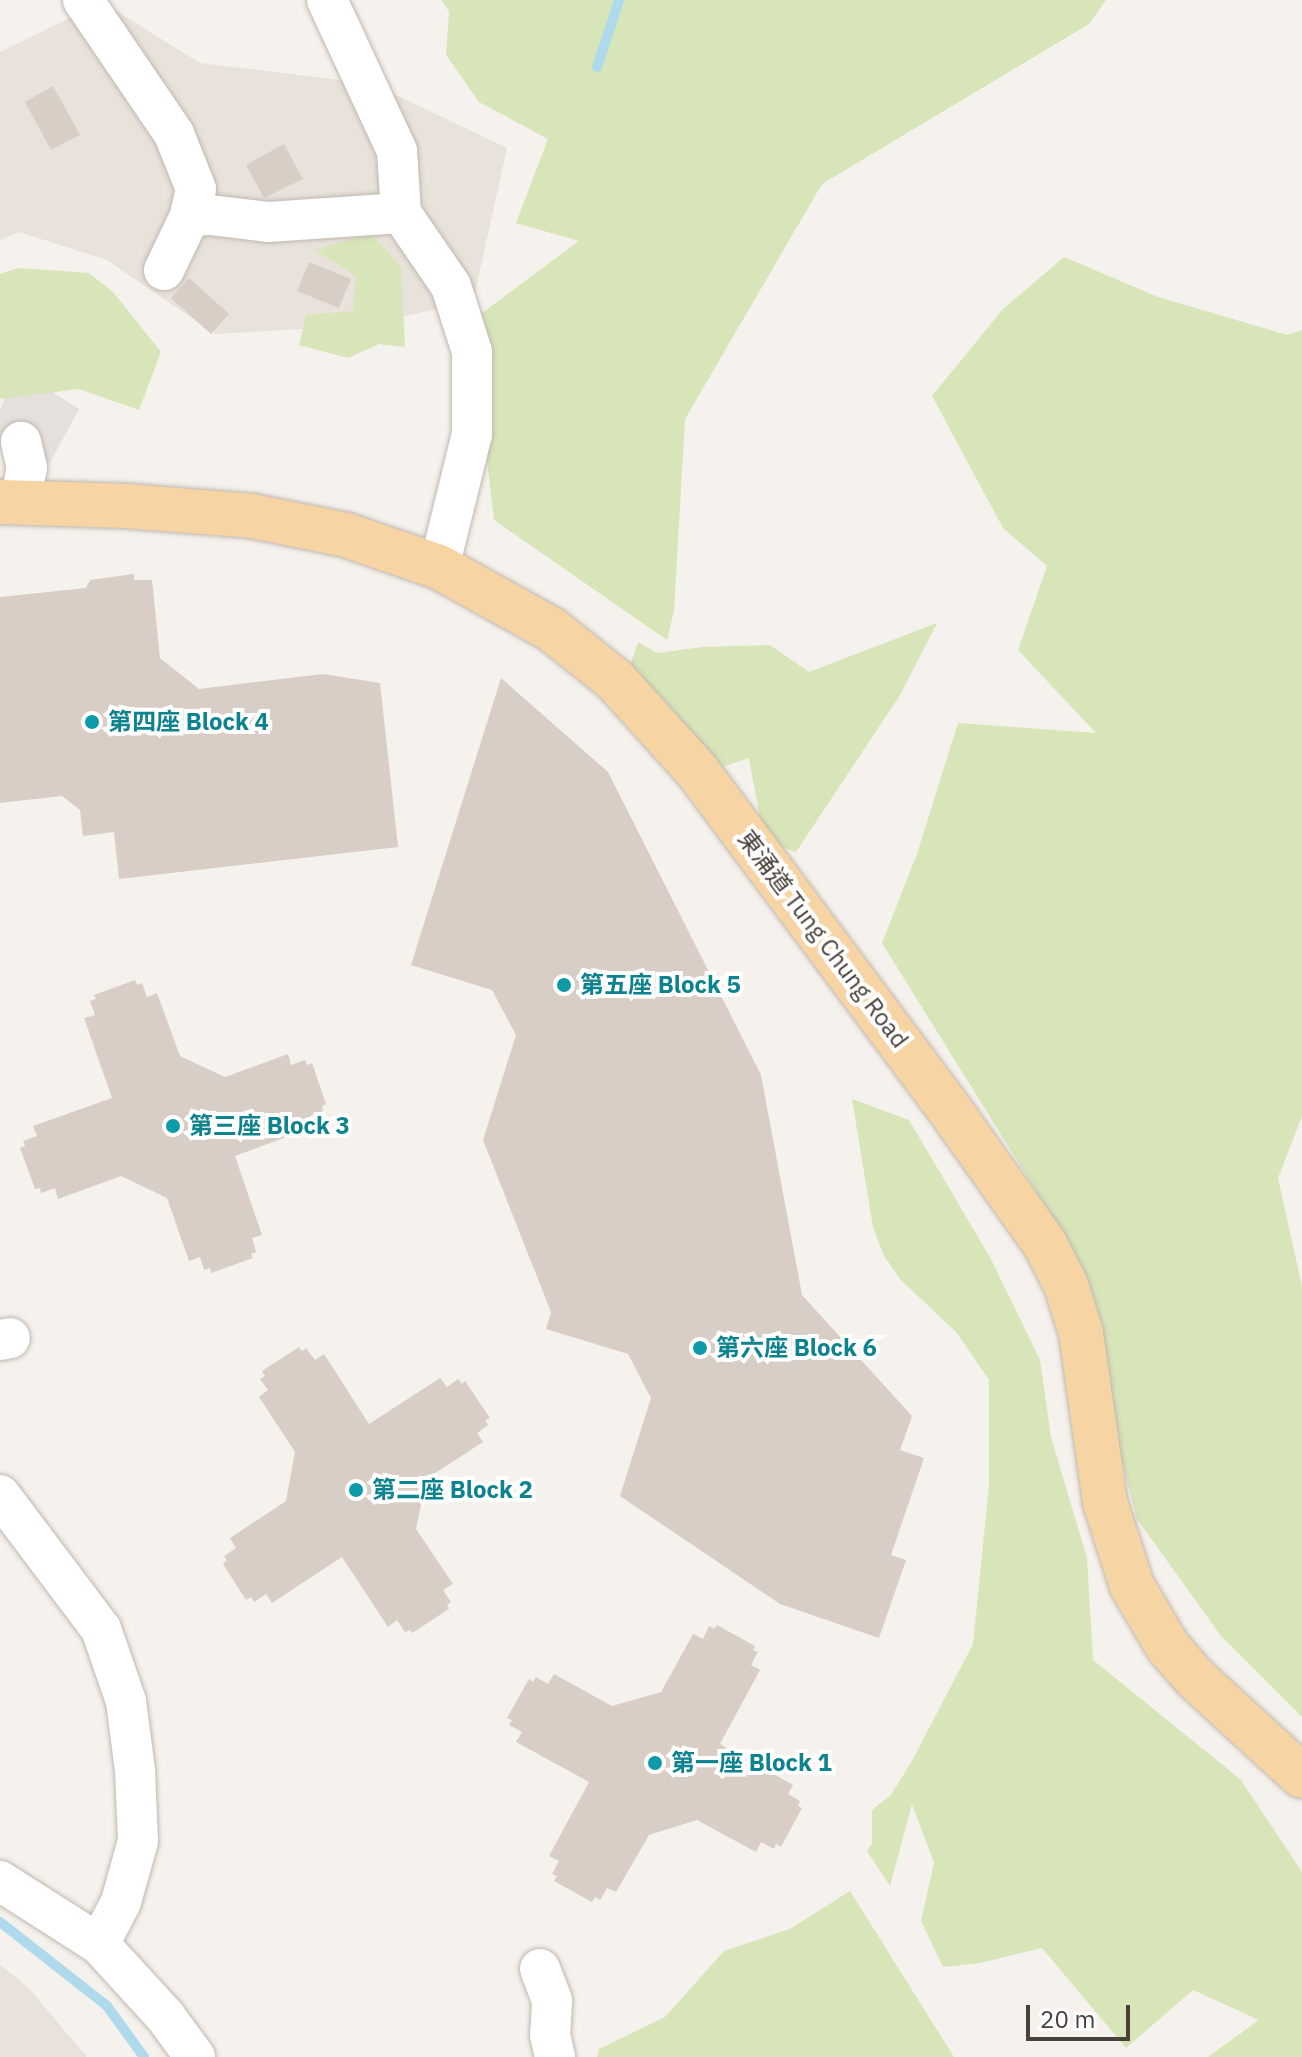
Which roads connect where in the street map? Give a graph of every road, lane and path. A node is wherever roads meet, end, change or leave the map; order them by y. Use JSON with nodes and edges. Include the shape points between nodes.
{"nodes":[{"id":1,"x":83,"y":0,"type":"edge"},
{"id":2,"x":327,"y":0,"type":"edge"},
{"id":3,"x":401,"y":213,"type":"junction"},
{"id":4,"x":190,"y":216,"type":"junction"},
{"id":5,"x":164,"y":270,"type":"dead end"},
{"id":6,"x":21,"y":442,"type":"dead end"},
{"id":7,"x":10,"y":503,"type":"edge"},
{"id":8,"x":439,"y":567,"type":"junction"},
{"id":9,"x":0,"y":1495,"type":"edge"},
{"id":10,"x":1302,"y":1776,"type":"edge"},
{"id":11,"x":0,"y":1881,"type":"edge"},
{"id":12,"x":99,"y":1944,"type":"junction"},
{"id":13,"x":540,"y":1969,"type":"dead end"},
{"id":14,"x":195,"y":2057,"type":"edge"},
{"id":15,"x":555,"y":2057,"type":"edge"}],
"edges":[{"from":1,"to":4,"type":"street","via":[[174,134],[196,189]]},
{"from":2,"to":3,"type":"street","via":[[397,151]]},
{"from":3,"to":4,"type":"street","via":[[268,222]]},
{"from":3,"to":8,"type":"street","via":[[451,286],[472,352],[472,434]]},
{"from":4,"to":5,"type":"street"},
{"from":6,"to":7,"type":"street","via":[[27,468]]},
{"from":7,"to":8,"type":"main road","name":"東涌道 Tung Chung Road","via":[[252,516],[346,535]]},
{"from":8,"to":10,"type":"main road","name":"東涌道 Tung Chung Road","via":[[551,629],[615,680],[668,735],[1018,1203],[1056,1264],[1075,1311],[1089,1369],[1105,1502],[1132,1586],[1168,1647],[1195,1678]]},
{"from":9,"to":12,"type":"street","via":[[101,1629],[126,1701],[138,1841],[121,1902]]},
{"from":11,"to":12,"type":"street"},
{"from":12,"to":14,"type":"street"},
{"from":13,"to":15,"type":"street","via":[[552,2001]]}]}
